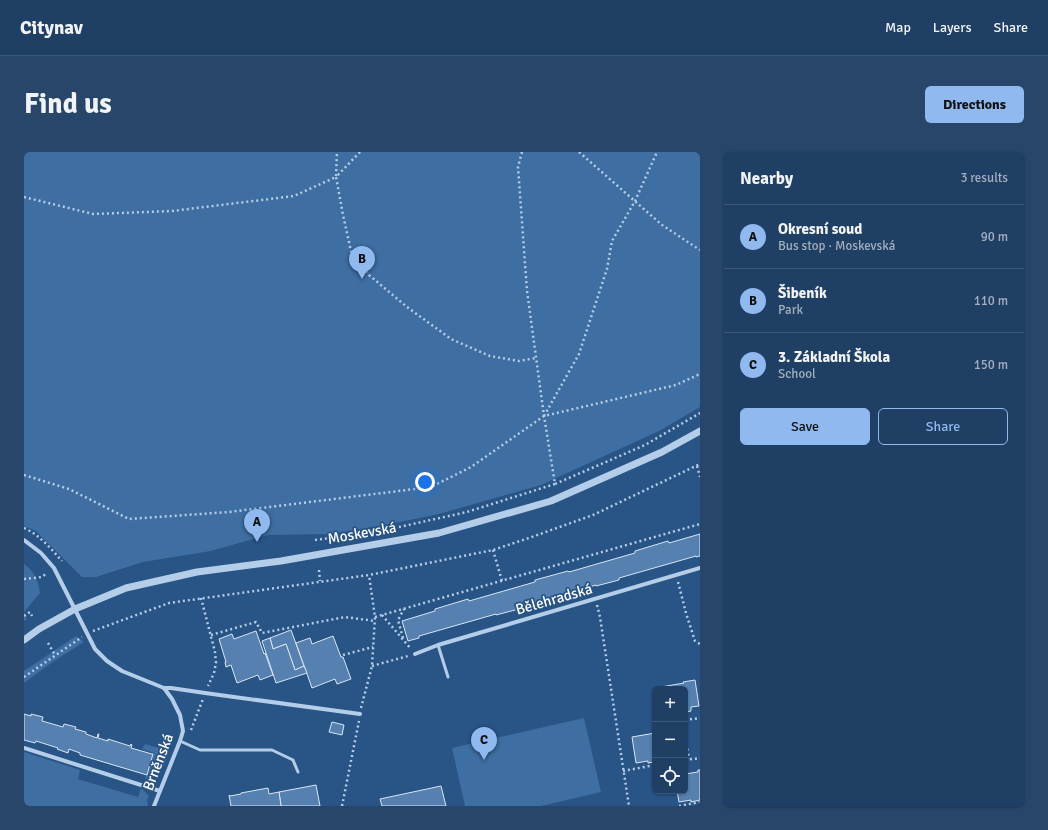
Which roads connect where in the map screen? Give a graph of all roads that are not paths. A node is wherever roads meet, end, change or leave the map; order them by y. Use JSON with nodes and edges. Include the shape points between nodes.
{"nodes":[{"id":1,"x":700,"y":431,"type":"edge"},
{"id":2,"x":24,"y":540,"type":"edge"},
{"id":3,"x":700,"y":568,"type":"edge"},
{"id":4,"x":75,"y":609,"type":"junction"},
{"id":5,"x":24,"y":640,"type":"edge"},
{"id":6,"x":438,"y":645,"type":"junction"},
{"id":7,"x":415,"y":654,"type":"road end"},
{"id":8,"x":448,"y":677,"type":"dead end"},
{"id":9,"x":164,"y":688,"type":"junction"},
{"id":10,"x":360,"y":714,"type":"road end"},
{"id":11,"x":180,"y":741,"type":"junction"},
{"id":12,"x":24,"y":748,"type":"edge"},
{"id":13,"x":298,"y":772,"type":"dead end"},
{"id":14,"x":160,"y":791,"type":"junction"},
{"id":15,"x":154,"y":806,"type":"edge"}],
"edges":[{"from":1,"to":4,"type":"street","name":"Moskevská","via":[[655,455],[552,501],[439,533],[281,561],[197,572],[126,588]]},
{"from":2,"to":4,"type":"street","via":[[41,553],[54,568]]},
{"from":3,"to":6,"type":"street","name":"Bělehradská"},
{"from":4,"to":5,"type":"street","name":"Moskevská"},
{"from":4,"to":9,"type":"street","via":[[95,649],[107,661],[122,671]]},
{"from":6,"to":7,"type":"street","name":"Bělehradská"},
{"from":6,"to":8,"type":"lane"},
{"from":9,"to":10,"type":"street"},
{"from":9,"to":11,"type":"street","name":"Brněnská","via":[[180,715],[183,731]]},
{"from":11,"to":13,"type":"lane","via":[[200,750],[272,750],[293,760]]},
{"from":11,"to":14,"type":"street","name":"Brněnská"},
{"from":12,"to":14,"type":"street"},
{"from":14,"to":15,"type":"street","name":"Brněnská"}]}
